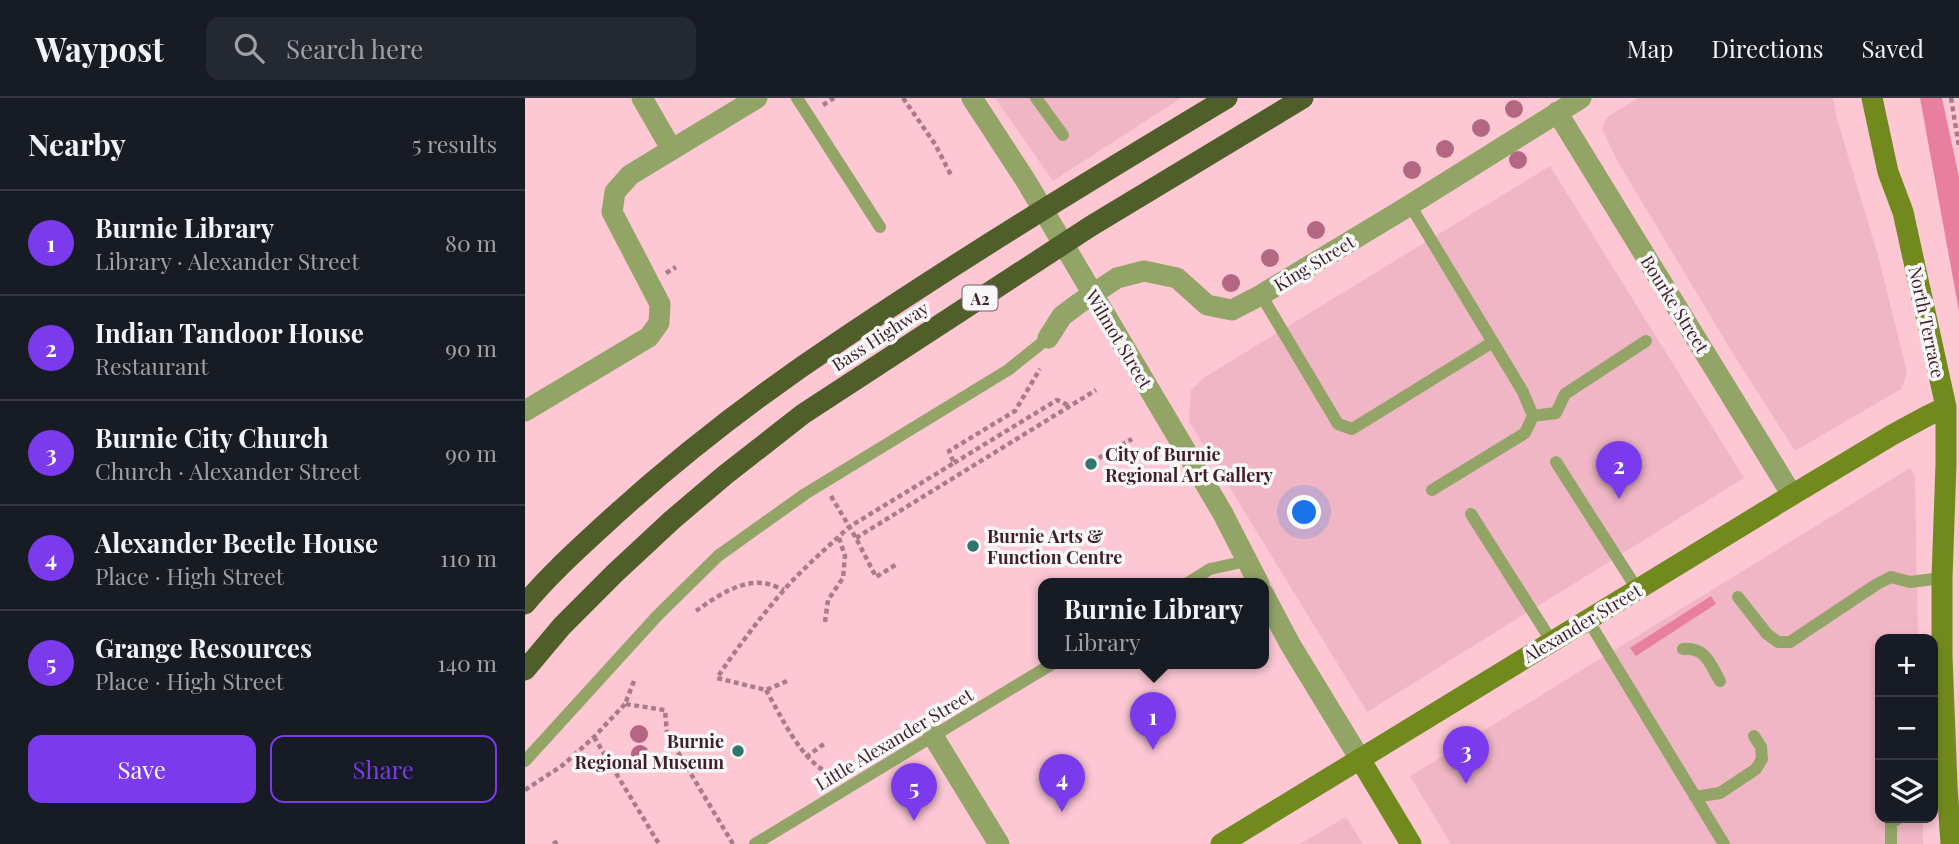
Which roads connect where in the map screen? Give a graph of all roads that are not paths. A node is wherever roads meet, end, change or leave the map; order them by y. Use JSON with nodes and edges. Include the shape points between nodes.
{"nodes":[{"id":1,"x":642,"y":98,"type":"edge"},
{"id":2,"x":757,"y":98,"type":"edge"},
{"id":3,"x":797,"y":98,"type":"edge"},
{"id":4,"x":972,"y":98,"type":"edge"},
{"id":5,"x":1036,"y":98,"type":"edge"},
{"id":6,"x":1227,"y":98,"type":"edge"},
{"id":7,"x":1303,"y":98,"type":"edge"},
{"id":8,"x":1581,"y":98,"type":"edge"},
{"id":9,"x":1872,"y":98,"type":"edge"},
{"id":10,"x":1557,"y":113,"type":"junction"},
{"id":11,"x":1063,"y":135,"type":"dead end"},
{"id":12,"x":672,"y":150,"type":"junction"},
{"id":13,"x":1410,"y":205,"type":"junction"},
{"id":14,"x":880,"y":227,"type":"dead end"},
{"id":15,"x":1261,"y":295,"type":"junction"},
{"id":16,"x":1048,"y":338,"type":"joint"},
{"id":17,"x":1646,"y":341,"type":"dead end"},
{"id":18,"x":1493,"y":342,"type":"junction"},
{"id":19,"x":1946,"y":407,"type":"junction"},
{"id":20,"x":525,"y":411,"type":"edge"},
{"id":21,"x":1533,"y":416,"type":"junction"},
{"id":22,"x":1556,"y":462,"type":"dead end"},
{"id":23,"x":1432,"y":490,"type":"dead end"},
{"id":24,"x":1793,"y":495,"type":"junction"},
{"id":25,"x":1471,"y":514,"type":"dead end"},
{"id":26,"x":1247,"y":561,"type":"junction"},
{"id":27,"x":1196,"y":578,"type":"edge"},
{"id":28,"x":1256,"y":578,"type":"edge"},
{"id":29,"x":1942,"y":578,"type":"junction"},
{"id":30,"x":1637,"y":589,"type":"junction"},
{"id":31,"x":1738,"y":597,"type":"dead end"},
{"id":32,"x":525,"y":604,"type":"edge"},
{"id":33,"x":1269,"y":604,"type":"edge"},
{"id":34,"x":1588,"y":620,"type":"junction"},
{"id":35,"x":1552,"y":642,"type":"junction"},
{"id":36,"x":1683,"y":649,"type":"dead end"},
{"id":37,"x":1044,"y":669,"type":"edge"},
{"id":38,"x":525,"y":670,"type":"edge"},
{"id":39,"x":1720,"y":681,"type":"dead end"},
{"id":40,"x":933,"y":736,"type":"junction"},
{"id":41,"x":1754,"y":736,"type":"dead end"},
{"id":42,"x":1360,"y":759,"type":"junction"},
{"id":43,"x":525,"y":761,"type":"edge"},
{"id":44,"x":1940,"y":790,"type":"edge"},
{"id":45,"x":1695,"y":797,"type":"junction"},
{"id":46,"x":1891,"y":823,"type":"edge"},
{"id":47,"x":755,"y":844,"type":"edge"},
{"id":48,"x":999,"y":844,"type":"edge"},
{"id":49,"x":1221,"y":844,"type":"edge"},
{"id":50,"x":1411,"y":844,"type":"edge"},
{"id":51,"x":1724,"y":844,"type":"edge"},
{"id":52,"x":1891,"y":844,"type":"edge"},
{"id":53,"x":1951,"y":844,"type":"edge"}],
"edges":[{"from":1,"to":12,"type":"street"},
{"from":2,"to":12,"type":"street"},
{"from":3,"to":14,"type":"lane"},
{"from":4,"to":26,"type":"street","name":"Wilmot Street","via":[[1026,181]]},
{"from":5,"to":11,"type":"lane"},
{"from":6,"to":32,"type":"highway","name":"Bass Highway","number":"A2","via":[[883,311],[735,414],[639,492]]},
{"from":7,"to":38,"type":"highway","name":"Bass Highway","number":"A2","via":[[1091,226],[803,414],[672,520],[562,626]]},
{"from":8,"to":10,"type":"street","name":"King Street"},
{"from":9,"to":19,"type":"street","name":"North Terrace","via":[[1888,172],[1903,212]]},
{"from":10,"to":13,"type":"street","name":"King Street"},
{"from":10,"to":24,"type":"street","name":"Bourke Street"},
{"from":12,"to":20,"type":"street","via":[[630,175],[615,192],[612,212],[660,304],[659,323],[649,337]]},
{"from":13,"to":15,"type":"street","name":"King Street"},
{"from":13,"to":18,"type":"lane"},
{"from":15,"to":16,"type":"street","name":"King Street","via":[[1232,310],[1207,304],[1177,278],[1145,271],[1117,278],[1078,304],[1062,316]]},
{"from":15,"to":18,"type":"lane","via":[[1338,424],[1352,429]]},
{"from":16,"to":43,"type":"lane","via":[[1008,370],[823,483],[718,555]]},
{"from":17,"to":21,"type":"lane","via":[[1565,394],[1556,413]]},
{"from":18,"to":21,"type":"lane"},
{"from":19,"to":24,"type":"street","name":"Alexander Street"},
{"from":19,"to":29,"type":"street","name":"North Terrace"},
{"from":21,"to":23,"type":"lane","via":[[1525,433]]},
{"from":22,"to":30,"type":"lane"},
{"from":24,"to":30,"type":"street","name":"Alexander Street"},
{"from":25,"to":35,"type":"lane"},
{"from":26,"to":27,"type":"lane","via":[[1210,569]]},
{"from":26,"to":28,"type":"street","name":"Wilmot Street"},
{"from":29,"to":31,"type":"lane","via":[[1910,582],[1891,577],[1790,642],[1778,642],[1767,634]]},
{"from":29,"to":44,"type":"street","name":"North Terrace"},
{"from":30,"to":34,"type":"street","name":"Alexander Street"},
{"from":33,"to":42,"type":"street"},
{"from":34,"to":35,"type":"street","name":"Alexander Street"},
{"from":34,"to":45,"type":"lane"},
{"from":35,"to":42,"type":"street","name":"Alexander Street"},
{"from":36,"to":39,"type":"lane","via":[[1694,648],[1705,655]]},
{"from":37,"to":40,"type":"lane","name":"Little Alexander Street"},
{"from":40,"to":47,"type":"lane","name":"Little Alexander Street"},
{"from":40,"to":48,"type":"street"},
{"from":41,"to":45,"type":"lane","via":[[1762,759],[1756,769],[1720,793]]},
{"from":42,"to":49,"type":"street","name":"Alexander Street"},
{"from":42,"to":50,"type":"street"},
{"from":44,"to":53,"type":"street","name":"North Terrace"},
{"from":45,"to":51,"type":"lane"},
{"from":46,"to":52,"type":"lane"}]}
